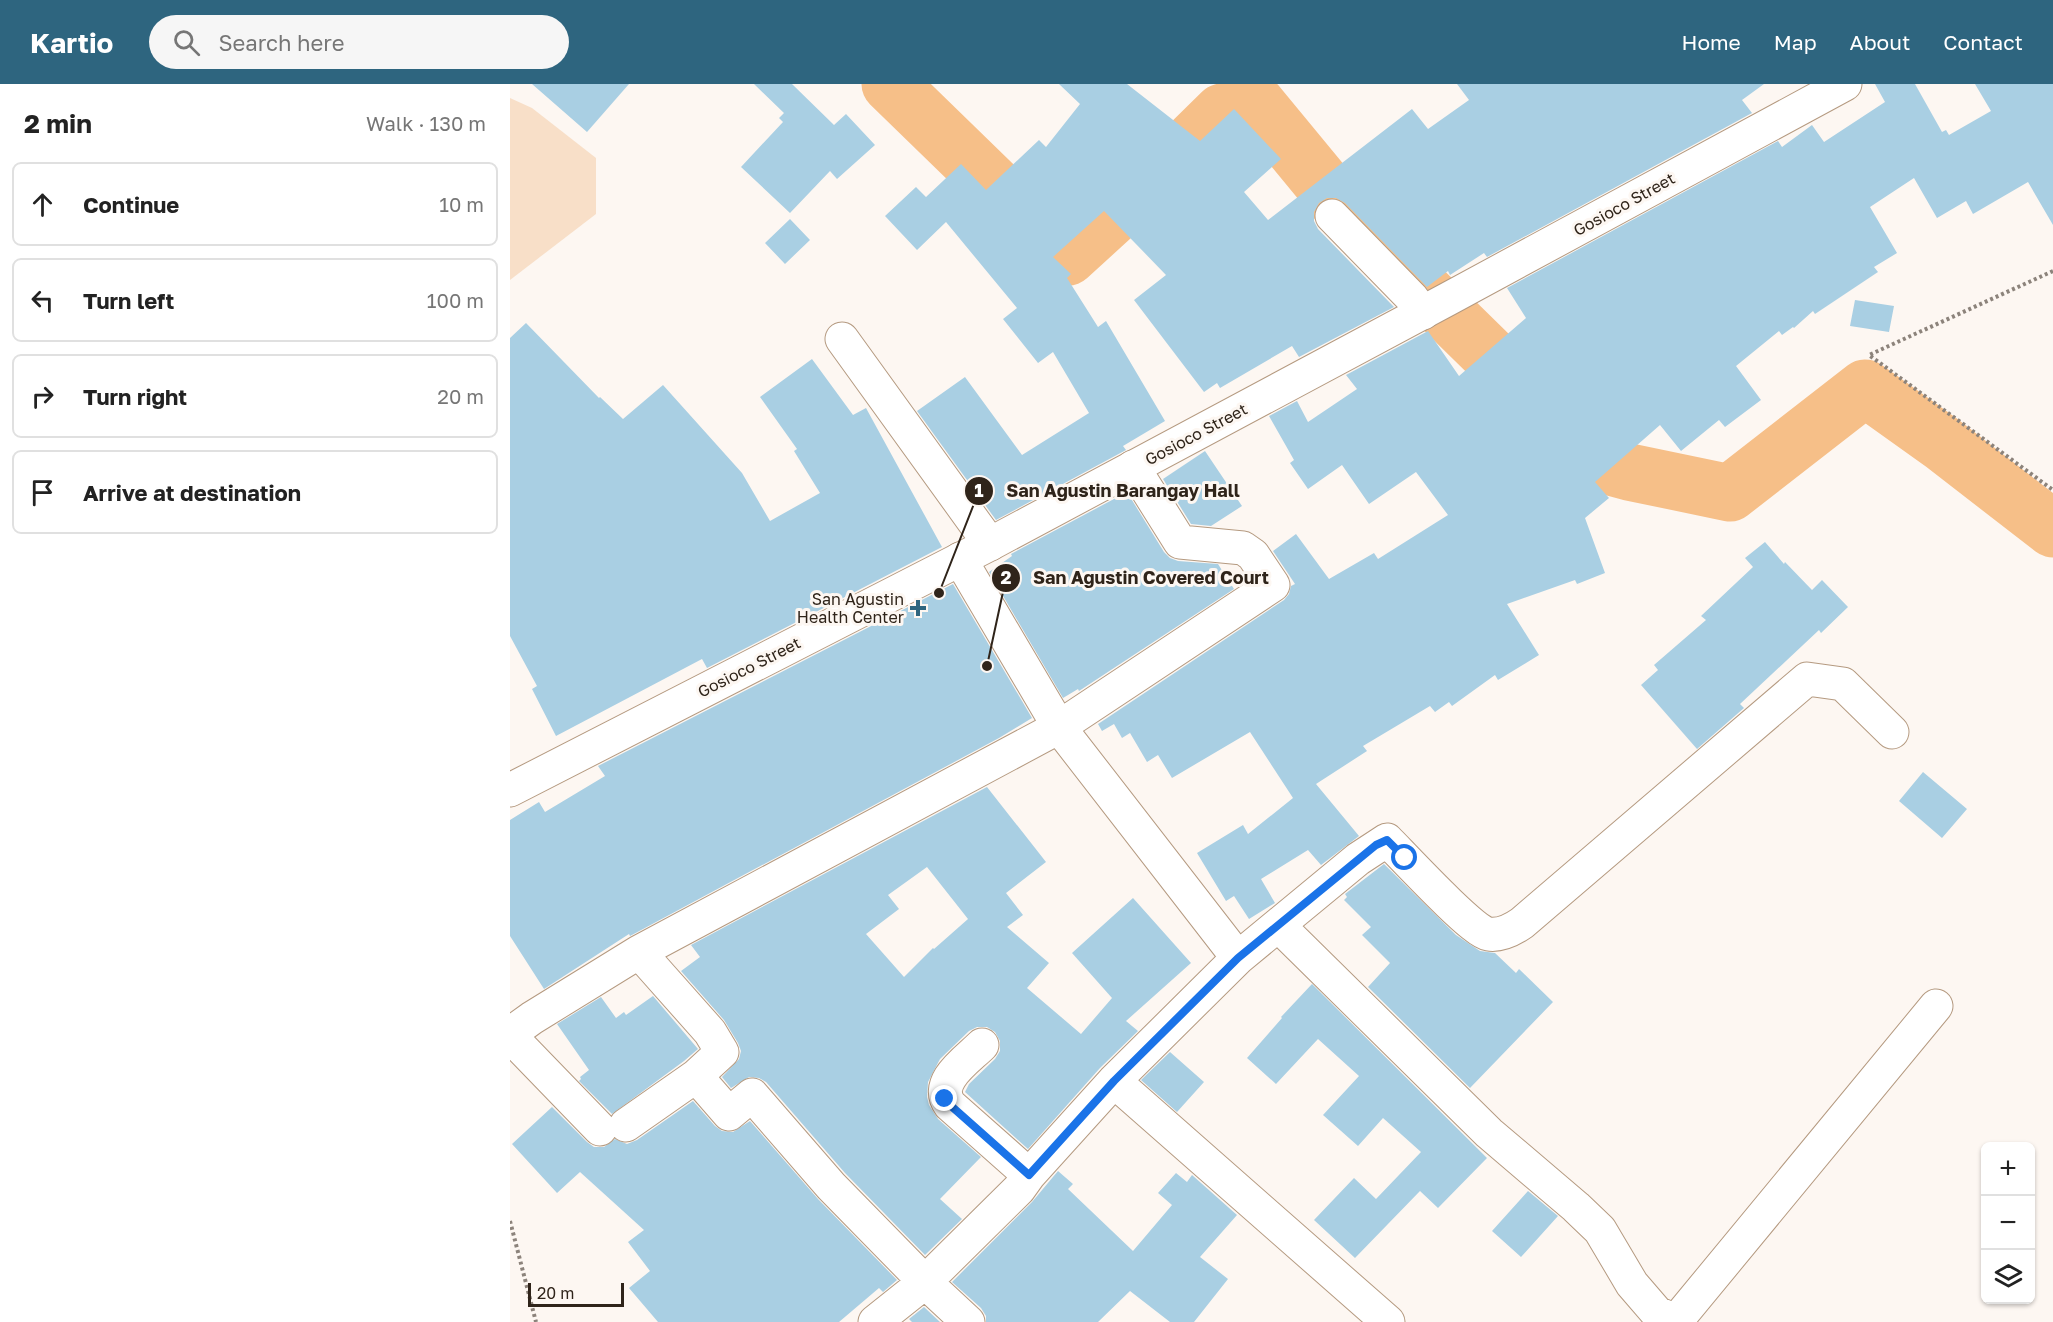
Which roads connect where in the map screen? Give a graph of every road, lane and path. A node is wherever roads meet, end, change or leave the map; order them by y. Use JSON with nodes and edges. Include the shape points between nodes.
{"nodes":[{"id":1,"x":1826,"y":88,"type":"edge"},
{"id":2,"x":1332,"y":216,"type":"dead end"},
{"id":3,"x":2053,"y":271,"type":"edge"},
{"id":4,"x":1433,"y":307,"type":"junction"},
{"id":5,"x":842,"y":339,"type":"dead end"},
{"id":6,"x":1133,"y":467,"type":"junction"},
{"id":7,"x":2053,"y":490,"type":"edge"},
{"id":8,"x":990,"y":544,"type":"junction"},
{"id":9,"x":960,"y":559,"type":"junction"},
{"id":10,"x":1059,"y":727,"type":"junction"},
{"id":11,"x":1892,"y":732,"type":"dead end"},
{"id":12,"x":510,"y":790,"type":"edge"},
{"id":13,"x":1279,"y":926,"type":"junction"},
{"id":14,"x":639,"y":952,"type":"junction"},
{"id":15,"x":1238,"y":958,"type":"junction"},
{"id":16,"x":1936,"y":1006,"type":"dead end"},
{"id":17,"x":510,"y":1035,"type":"edge"},
{"id":18,"x":982,"y":1045,"type":"dead end"},
{"id":19,"x":696,"y":1076,"type":"junction"},
{"id":20,"x":1114,"y":1081,"type":"junction"},
{"id":21,"x":1029,"y":1175,"type":"junction"},
{"id":22,"x":510,"y":1221,"type":"edge"},
{"id":23,"x":925,"y":1282,"type":"junction"},
{"id":24,"x":536,"y":1322,"type":"edge"},
{"id":25,"x":875,"y":1322,"type":"edge"},
{"id":26,"x":968,"y":1322,"type":"edge"},
{"id":27,"x":1388,"y":1322,"type":"edge"}],
"edges":[{"from":1,"to":4,"type":"street","name":"Gosioco Street"},
{"from":2,"to":4,"type":"street","via":[[1412,298]]},
{"from":3,"to":7,"type":"path","via":[[1869,355]]},
{"from":4,"to":6,"type":"street","name":"Gosioco Street"},
{"from":5,"to":8,"type":"street"},
{"from":6,"to":8,"type":"street","name":"Gosioco Street"},
{"from":6,"to":10,"type":"street","via":[[1180,542],[1243,548],[1253,555],[1273,585]]},
{"from":8,"to":9,"type":"street","name":"Gosioco Street"},
{"from":9,"to":10,"type":"street"},
{"from":9,"to":12,"type":"street","name":"Gosioco Street"},
{"from":10,"to":14,"type":"street"},
{"from":10,"to":15,"type":"street"},
{"from":11,"to":13,"type":"street","via":[[1843,684],[1807,679],[1511,931],[1485,934],[1467,921],[1387,840],[1358,859]]},
{"from":13,"to":15,"type":"street"},
{"from":13,"to":16,"type":"street","via":[[1488,1133],[1600,1230],[1632,1284],[1657,1313],[1671,1318],[1682,1314]]},
{"from":14,"to":17,"type":"street"},
{"from":14,"to":19,"type":"street","via":[[710,1032],[722,1052]]},
{"from":15,"to":20,"type":"street"},
{"from":17,"to":19,"type":"street","via":[[613,1127]]},
{"from":18,"to":21,"type":"street","via":[[952,1075],[944,1091],[945,1099]]},
{"from":19,"to":23,"type":"street","via":[[729,1114],[752,1095],[831,1186]]},
{"from":20,"to":21,"type":"street"},
{"from":20,"to":27,"type":"street"},
{"from":21,"to":23,"type":"street","via":[[1019,1190]]},
{"from":22,"to":24,"type":"path"},
{"from":23,"to":25,"type":"street"},
{"from":23,"to":26,"type":"street"}]}
